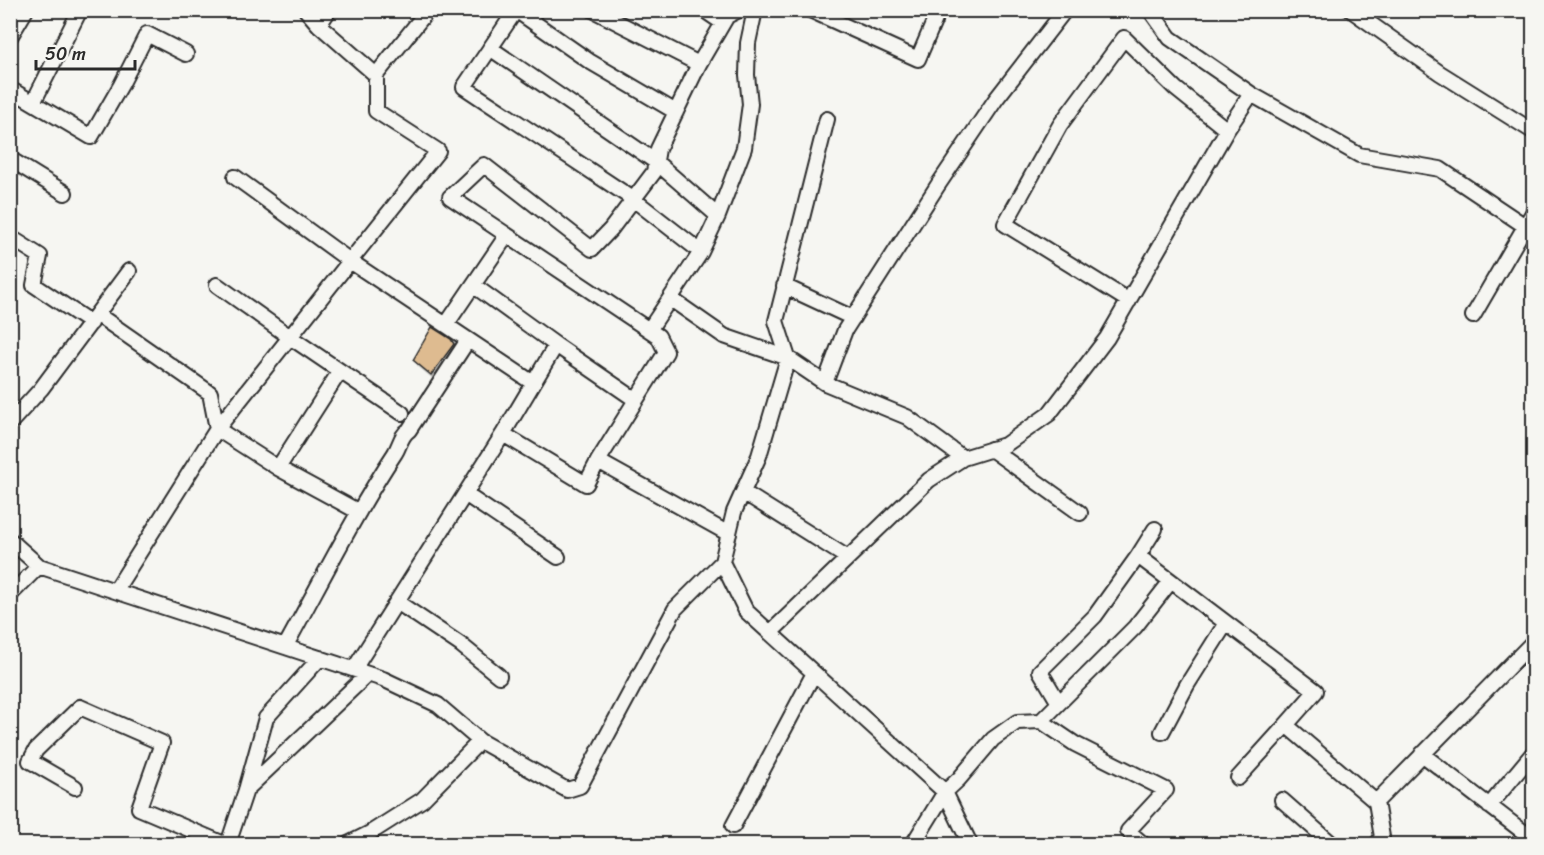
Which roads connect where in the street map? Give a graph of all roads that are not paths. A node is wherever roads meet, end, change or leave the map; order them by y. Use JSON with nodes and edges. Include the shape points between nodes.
{"nodes":[{"id":1,"x":26,"y":10,"type":"edge"},
{"id":2,"x":80,"y":10,"type":"edge"},
{"id":3,"x":306,"y":10,"type":"edge"},
{"id":4,"x":329,"y":10,"type":"edge"},
{"id":5,"x":428,"y":10,"type":"edge"},
{"id":6,"x":516,"y":10,"type":"edge"},
{"id":7,"x":593,"y":10,"type":"edge"},
{"id":8,"x":704,"y":10,"type":"edge"},
{"id":9,"x":739,"y":10,"type":"edge"},
{"id":10,"x":754,"y":10,"type":"edge"},
{"id":11,"x":810,"y":10,"type":"edge"},
{"id":12,"x":939,"y":10,"type":"edge"},
{"id":13,"x":1065,"y":10,"type":"edge"},
{"id":14,"x":1150,"y":10,"type":"edge"},
{"id":15,"x":1351,"y":10,"type":"edge"},
{"id":16,"x":723,"y":23,"type":"junction"},
{"id":17,"x":319,"y":25,"type":"junction"},
{"id":18,"x":10,"y":38,"type":"edge"},
{"id":19,"x":490,"y":48,"type":"junction"},
{"id":20,"x":186,"y":54,"type":"dead end"},
{"id":21,"x":699,"y":64,"type":"junction"},
{"id":22,"x":376,"y":75,"type":"junction"},
{"id":23,"x":10,"y":89,"type":"edge"},
{"id":24,"x":1251,"y":94,"type":"junction"},
{"id":25,"x":34,"y":101,"type":"junction"},
{"id":26,"x":676,"y":112,"type":"junction"},
{"id":27,"x":828,"y":119,"type":"dead end"},
{"id":28,"x":1227,"y":130,"type":"junction"},
{"id":29,"x":1533,"y":132,"type":"edge"},
{"id":30,"x":10,"y":159,"type":"edge"},
{"id":31,"x":656,"y":162,"type":"junction"},
{"id":32,"x":235,"y":177,"type":"dead end"},
{"id":33,"x":64,"y":193,"type":"dead end"},
{"id":34,"x":633,"y":199,"type":"junction"},
{"id":35,"x":1533,"y":211,"type":"edge"},
{"id":36,"x":718,"y":216,"type":"junction"},
{"id":37,"x":1529,"y":229,"type":"edge"},
{"id":38,"x":507,"y":235,"type":"junction"},
{"id":39,"x":10,"y":237,"type":"edge"},
{"id":40,"x":701,"y":252,"type":"junction"},
{"id":41,"x":350,"y":261,"type":"junction"},
{"id":42,"x":129,"y":271,"type":"dead end"},
{"id":43,"x":217,"y":285,"type":"dead end"},
{"id":44,"x":473,"y":285,"type":"junction"},
{"id":45,"x":784,"y":286,"type":"junction"},
{"id":46,"x":671,"y":299,"type":"junction"},
{"id":47,"x":1129,"y":301,"type":"junction"},
{"id":48,"x":1473,"y":316,"type":"dead end"},
{"id":49,"x":854,"y":318,"type":"junction"},
{"id":50,"x":95,"y":319,"type":"junction"},
{"id":51,"x":446,"y":325,"type":"junction"},
{"id":52,"x":649,"y":330,"type":"junction"},
{"id":53,"x":290,"y":338,"type":"junction"},
{"id":54,"x":468,"y":340,"type":"junction"},
{"id":55,"x":556,"y":345,"type":"junction"},
{"id":56,"x":788,"y":358,"type":"junction"},
{"id":57,"x":340,"y":372,"type":"junction"},
{"id":58,"x":533,"y":383,"type":"junction"},
{"id":59,"x":825,"y":383,"type":"junction"},
{"id":60,"x":636,"y":400,"type":"junction"},
{"id":61,"x":402,"y":412,"type":"dead end"},
{"id":62,"x":10,"y":423,"type":"edge"},
{"id":63,"x":217,"y":429,"type":"junction"},
{"id":64,"x":503,"y":434,"type":"junction"},
{"id":65,"x":991,"y":449,"type":"junction"},
{"id":66,"x":963,"y":458,"type":"junction"},
{"id":67,"x":598,"y":461,"type":"junction"},
{"id":68,"x":278,"y":468,"type":"junction"},
{"id":69,"x":743,"y":492,"type":"junction"},
{"id":70,"x":465,"y":494,"type":"junction"},
{"id":71,"x":359,"y":512,"type":"junction"},
{"id":72,"x":1080,"y":513,"type":"dead end"},
{"id":73,"x":1155,"y":529,"type":"dead end"},
{"id":74,"x":729,"y":534,"type":"junction"},
{"id":75,"x":10,"y":540,"type":"edge"},
{"id":76,"x":1138,"y":556,"type":"junction"},
{"id":77,"x":558,"y":557,"type":"dead end"},
{"id":78,"x":848,"y":558,"type":"junction"},
{"id":79,"x":722,"y":562,"type":"junction"},
{"id":80,"x":39,"y":566,"type":"junction"},
{"id":81,"x":1171,"y":581,"type":"junction"},
{"id":82,"x":115,"y":591,"type":"junction"},
{"id":83,"x":10,"y":596,"type":"edge"},
{"id":84,"x":397,"y":602,"type":"junction"},
{"id":85,"x":1226,"y":623,"type":"junction"},
{"id":86,"x":770,"y":633,"type":"junction"},
{"id":87,"x":1533,"y":641,"type":"edge"},
{"id":88,"x":285,"y":647,"type":"junction"},
{"id":89,"x":320,"y":658,"type":"junction"},
{"id":90,"x":354,"y":669,"type":"junction"},
{"id":91,"x":813,"y":673,"type":"junction"},
{"id":92,"x":368,"y":674,"type":"junction"},
{"id":93,"x":499,"y":676,"type":"dead end"},
{"id":94,"x":1059,"y":704,"type":"junction"},
{"id":95,"x":1041,"y":721,"type":"junction"},
{"id":96,"x":1286,"y":725,"type":"junction"},
{"id":97,"x":1162,"y":732,"type":"dead end"},
{"id":98,"x":480,"y":741,"type":"junction"},
{"id":99,"x":1533,"y":752,"type":"edge"},
{"id":100,"x":1422,"y":754,"type":"junction"},
{"id":101,"x":1238,"y":778,"type":"dead end"},
{"id":102,"x":75,"y":787,"type":"dead end"},
{"id":103,"x":246,"y":790,"type":"junction"},
{"id":104,"x":945,"y":792,"type":"junction"},
{"id":105,"x":1282,"y":800,"type":"dead end"},
{"id":106,"x":1376,"y":802,"type":"junction"},
{"id":107,"x":1489,"y":806,"type":"junction"},
{"id":108,"x":733,"y":826,"type":"dead end"},
{"id":109,"x":372,"y":839,"type":"edge"},
{"id":110,"x":1533,"y":840,"type":"edge"},
{"id":111,"x":226,"y":844,"type":"edge"},
{"id":112,"x":348,"y":844,"type":"edge"},
{"id":113,"x":913,"y":844,"type":"edge"},
{"id":114,"x":969,"y":844,"type":"edge"},
{"id":115,"x":1143,"y":844,"type":"edge"},
{"id":116,"x":1332,"y":844,"type":"edge"},
{"id":117,"x":1377,"y":844,"type":"edge"}],
"edges":[{"from":1,"to":18,"type":"street"},
{"from":2,"to":25,"type":"street"},
{"from":3,"to":17,"type":"street"},
{"from":4,"to":17,"type":"street"},
{"from":5,"to":22,"type":"street"},
{"from":6,"to":19,"type":"street"},
{"from":6,"to":26,"type":"street","via":[[589,61]]},
{"from":7,"to":21,"type":"street"},
{"from":8,"to":16,"type":"street"},
{"from":9,"to":16,"type":"street"},
{"from":10,"to":36,"type":"street","via":[[748,43],[750,104],[744,148]]},
{"from":11,"to":12,"type":"street","via":[[918,59]]},
{"from":13,"to":49,"type":"street","via":[[938,184]]},
{"from":14,"to":24,"type":"street","via":[[1170,38]]},
{"from":15,"to":29,"type":"street"},
{"from":16,"to":21,"type":"street"},
{"from":17,"to":22,"type":"street"},
{"from":19,"to":31,"type":"street"},
{"from":19,"to":34,"type":"street","via":[[464,87]]},
{"from":20,"to":25,"type":"street","via":[[147,34],[90,137]]},
{"from":21,"to":26,"type":"street"},
{"from":22,"to":41,"type":"street","via":[[376,111],[438,151]]},
{"from":23,"to":25,"type":"street"},
{"from":24,"to":28,"type":"street"},
{"from":24,"to":37,"type":"street","via":[[1359,155],[1440,169]]},
{"from":26,"to":31,"type":"street"},
{"from":27,"to":45,"type":"street"},
{"from":28,"to":47,"type":"street"},
{"from":28,"to":47,"type":"street","via":[[1176,89],[1124,38],[1060,125],[1005,224]]},
{"from":30,"to":33,"type":"street"},
{"from":31,"to":34,"type":"street","via":[[654,172]]},
{"from":31,"to":36,"type":"street"},
{"from":32,"to":41,"type":"street"},
{"from":34,"to":38,"type":"street","via":[[592,249],[483,165],[450,197]]},
{"from":34,"to":40,"type":"street"},
{"from":35,"to":37,"type":"street"},
{"from":36,"to":40,"type":"street"},
{"from":37,"to":48,"type":"street"},
{"from":38,"to":44,"type":"street"},
{"from":38,"to":52,"type":"street"},
{"from":39,"to":50,"type":"street","via":[[40,256],[34,285]]},
{"from":40,"to":46,"type":"street"},
{"from":41,"to":51,"type":"street"},
{"from":41,"to":53,"type":"street"},
{"from":42,"to":50,"type":"street"},
{"from":43,"to":53,"type":"street"},
{"from":44,"to":51,"type":"street"},
{"from":44,"to":55,"type":"street"},
{"from":45,"to":49,"type":"street"},
{"from":45,"to":56,"type":"street","via":[[776,321]]},
{"from":46,"to":52,"type":"street"},
{"from":46,"to":56,"type":"street","via":[[724,336]]},
{"from":47,"to":65,"type":"street","via":[[1107,338],[1049,414],[1005,445]]},
{"from":49,"to":59,"type":"street","via":[[845,330]]},
{"from":50,"to":62,"type":"street","via":[[42,389]]},
{"from":50,"to":63,"type":"street","via":[[210,393]]},
{"from":51,"to":54,"type":"street"},
{"from":52,"to":60,"type":"street","via":[[658,336],[666,352]]},
{"from":53,"to":57,"type":"street"},
{"from":53,"to":63,"type":"street"},
{"from":54,"to":58,"type":"street"},
{"from":54,"to":71,"type":"street","via":[[404,434]]},
{"from":55,"to":58,"type":"street"},
{"from":55,"to":60,"type":"street"},
{"from":56,"to":59,"type":"street"},
{"from":56,"to":69,"type":"street","via":[[759,456]]},
{"from":57,"to":61,"type":"street"},
{"from":57,"to":68,"type":"street"},
{"from":58,"to":64,"type":"street"},
{"from":59,"to":66,"type":"street","via":[[908,417]]},
{"from":60,"to":67,"type":"street"},
{"from":63,"to":68,"type":"street"},
{"from":63,"to":82,"type":"street"},
{"from":64,"to":67,"type":"street","via":[[585,484]]},
{"from":64,"to":70,"type":"street"},
{"from":65,"to":66,"type":"street"},
{"from":65,"to":72,"type":"street"},
{"from":66,"to":78,"type":"street","via":[[929,480]]},
{"from":67,"to":74,"type":"street"},
{"from":68,"to":71,"type":"street"},
{"from":69,"to":74,"type":"street"},
{"from":69,"to":78,"type":"street"},
{"from":70,"to":77,"type":"street"},
{"from":70,"to":84,"type":"street"},
{"from":71,"to":88,"type":"street"},
{"from":73,"to":76,"type":"street"},
{"from":74,"to":79,"type":"street"},
{"from":75,"to":80,"type":"street"},
{"from":76,"to":81,"type":"street"},
{"from":76,"to":94,"type":"street","via":[[1095,616],[1040,671]]},
{"from":78,"to":86,"type":"street"},
{"from":79,"to":86,"type":"street","via":[[746,611]]},
{"from":79,"to":98,"type":"street","via":[[675,609],[580,786],[567,790]]},
{"from":80,"to":82,"type":"street"},
{"from":80,"to":83,"type":"street"},
{"from":81,"to":85,"type":"street"},
{"from":81,"to":94,"type":"street","via":[[1135,627]]},
{"from":82,"to":88,"type":"street"},
{"from":84,"to":90,"type":"street"},
{"from":84,"to":93,"type":"street"},
{"from":85,"to":96,"type":"street","via":[[1316,691]]},
{"from":85,"to":97,"type":"street"},
{"from":86,"to":91,"type":"street"},
{"from":87,"to":100,"type":"street"},
{"from":88,"to":89,"type":"street"},
{"from":89,"to":90,"type":"street"},
{"from":89,"to":103,"type":"street","via":[[266,718]]},
{"from":90,"to":92,"type":"street"},
{"from":91,"to":104,"type":"street"},
{"from":91,"to":108,"type":"street"},
{"from":92,"to":98,"type":"street","via":[[438,705]]},
{"from":92,"to":103,"type":"street"},
{"from":94,"to":95,"type":"street"},
{"from":95,"to":104,"type":"street","via":[[1017,722],[993,739]]},
{"from":95,"to":115,"type":"street","via":[[1075,744],[1166,790],[1128,831]]},
{"from":96,"to":101,"type":"street"},
{"from":96,"to":106,"type":"street"},
{"from":98,"to":109,"type":"street","via":[[422,800]]},
{"from":99,"to":107,"type":"street"},
{"from":100,"to":106,"type":"street"},
{"from":100,"to":107,"type":"street"},
{"from":102,"to":111,"type":"street","via":[[30,761],[36,750],[80,707],[162,743],[139,808]]},
{"from":103,"to":111,"type":"street"},
{"from":104,"to":113,"type":"street"},
{"from":104,"to":114,"type":"street"},
{"from":105,"to":116,"type":"street"},
{"from":106,"to":117,"type":"street","via":[[1382,837]]},
{"from":107,"to":110,"type":"street"},
{"from":109,"to":112,"type":"street"}]}
